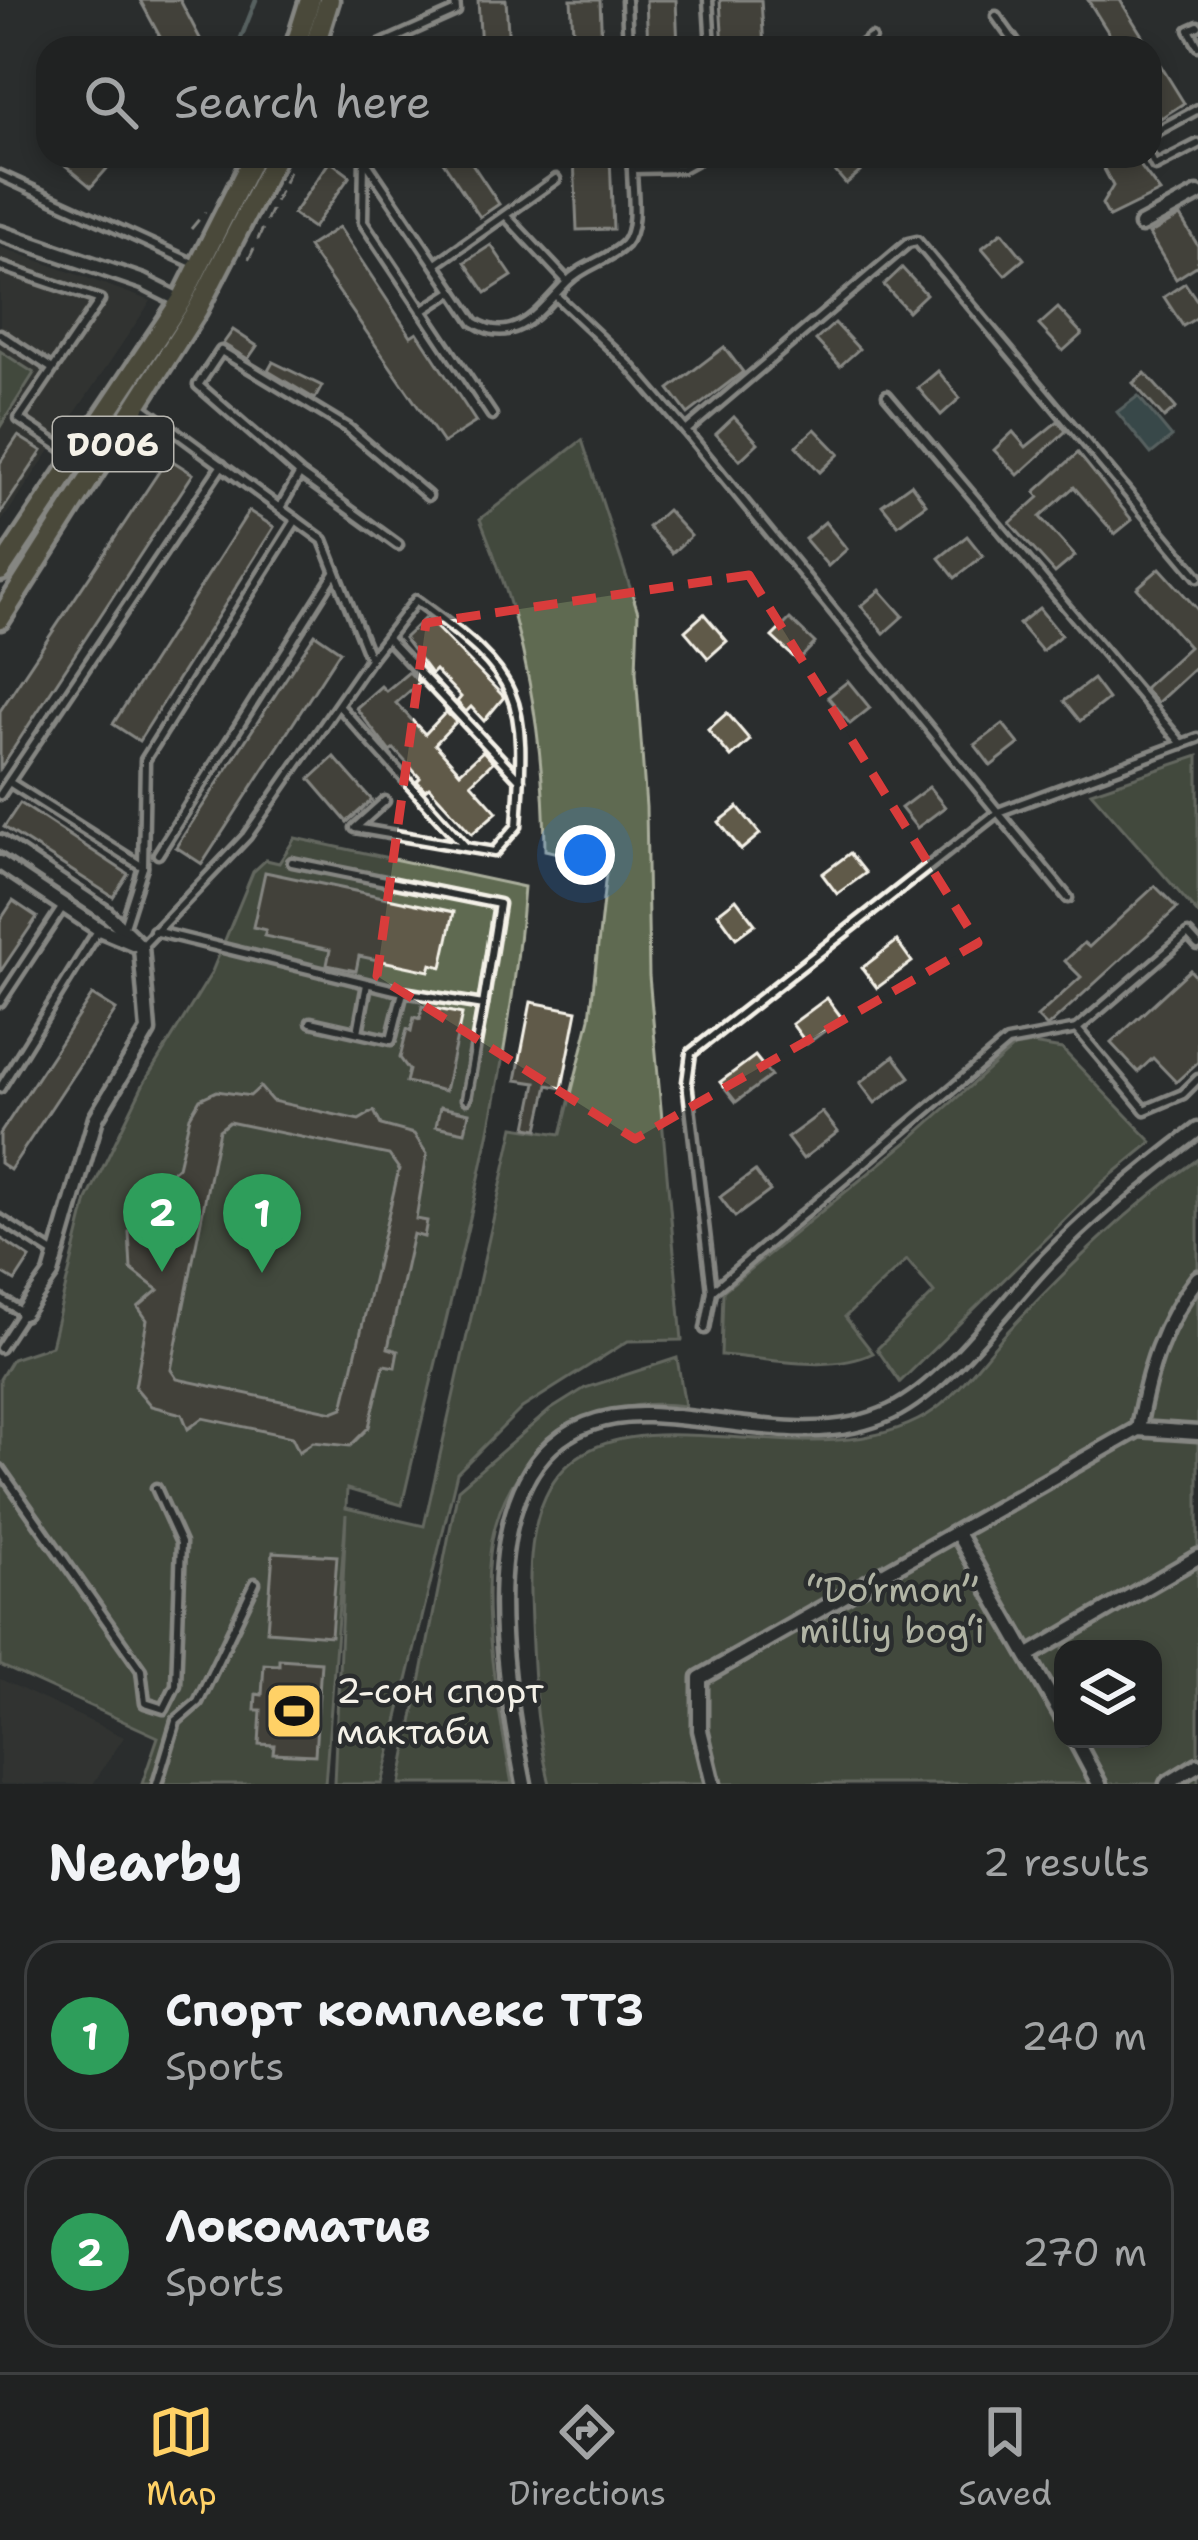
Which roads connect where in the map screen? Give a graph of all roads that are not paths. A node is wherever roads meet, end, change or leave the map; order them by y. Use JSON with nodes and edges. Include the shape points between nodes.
{"nodes":[{"id":1,"x":310,"y":0,"type":"edge"},
{"id":2,"x":329,"y":0,"type":"edge"},
{"id":3,"x":455,"y":0,"type":"edge"},
{"id":4,"x":626,"y":0,"type":"edge"},
{"id":5,"x":709,"y":0,"type":"edge"},
{"id":6,"x":996,"y":16,"type":"dead end"},
{"id":7,"x":1198,"y":26,"type":"edge"},
{"id":8,"x":299,"y":36,"type":"edge"},
{"id":9,"x":318,"y":36,"type":"edge"},
{"id":10,"x":400,"y":36,"type":"edge"},
{"id":11,"x":628,"y":36,"type":"edge"},
{"id":12,"x":710,"y":36,"type":"edge"},
{"id":13,"x":1010,"y":36,"type":"edge"},
{"id":14,"x":1198,"y":46,"type":"edge"},
{"id":15,"x":1198,"y":109,"type":"edge"},
{"id":16,"x":1162,"y":128,"type":"edge"},
{"id":17,"x":1198,"y":144,"type":"edge"},
{"id":18,"x":1162,"y":162,"type":"edge"},
{"id":19,"x":248,"y":168,"type":"edge"},
{"id":20,"x":270,"y":168,"type":"edge"},
{"id":21,"x":363,"y":168,"type":"edge"},
{"id":22,"x":371,"y":168,"type":"edge"},
{"id":23,"x":682,"y":168,"type":"edge"},
{"id":24,"x":632,"y":169,"type":"joint"},
{"id":25,"x":0,"y":175,"type":"edge"},
{"id":26,"x":556,"y":179,"type":"dead end"},
{"id":27,"x":1198,"y":194,"type":"edge"},
{"id":28,"x":506,"y":216,"type":"junction"},
{"id":29,"x":1141,"y":225,"type":"dead end"},
{"id":30,"x":0,"y":233,"type":"edge"},
{"id":31,"x":436,"y":264,"type":"junction"},
{"id":32,"x":0,"y":266,"type":"edge"},
{"id":33,"x":200,"y":266,"type":"junction"},
{"id":34,"x":567,"y":281,"type":"junction"},
{"id":35,"x":453,"y":291,"type":"junction"},
{"id":36,"x":558,"y":298,"type":"junction"},
{"id":37,"x":181,"y":301,"type":"junction"},
{"id":38,"x":422,"y":311,"type":"junction"},
{"id":39,"x":0,"y":334,"type":"edge"},
{"id":40,"x":51,"y":368,"type":"junction"},
{"id":41,"x":886,"y":395,"type":"dead end"},
{"id":42,"x":139,"y":404,"type":"junction"},
{"id":43,"x":492,"y":416,"type":"dead end"},
{"id":44,"x":686,"y":431,"type":"junction"},
{"id":45,"x":78,"y":458,"type":"junction"},
{"id":46,"x":222,"y":465,"type":"junction"},
{"id":47,"x":300,"y":474,"type":"junction"},
{"id":48,"x":428,"y":496,"type":"dead end"},
{"id":49,"x":280,"y":508,"type":"junction"},
{"id":50,"x":296,"y":520,"type":"junction"},
{"id":51,"x":398,"y":545,"type":"dead end"},
{"id":52,"x":0,"y":571,"type":"edge"},
{"id":53,"x":335,"y":572,"type":"junction"},
{"id":54,"x":1198,"y":577,"type":"edge"},
{"id":55,"x":0,"y":619,"type":"edge"},
{"id":56,"x":388,"y":640,"type":"junction"},
{"id":57,"x":370,"y":659,"type":"junction"},
{"id":58,"x":339,"y":706,"type":"junction"},
{"id":59,"x":1198,"y":738,"type":"edge"},
{"id":60,"x":1182,"y":744,"type":"junction"},
{"id":61,"x":520,"y":780,"type":"junction"},
{"id":62,"x":9,"y":782,"type":"junction"},
{"id":63,"x":0,"y":795,"type":"edge"},
{"id":64,"x":385,"y":801,"type":"dead end"},
{"id":65,"x":998,"y":812,"type":"junction"},
{"id":66,"x":0,"y":842,"type":"edge"},
{"id":67,"x":467,"y":848,"type":"junction"},
{"id":68,"x":158,"y":854,"type":"dead end"},
{"id":69,"x":292,"y":862,"type":"dead end"},
{"id":70,"x":0,"y":863,"type":"edge"},
{"id":71,"x":143,"y":867,"type":"junction"},
{"id":72,"x":1068,"y":898,"type":"dead end"},
{"id":73,"x":64,"y":905,"type":"junction"},
{"id":74,"x":99,"y":929,"type":"junction"},
{"id":75,"x":154,"y":931,"type":"junction"},
{"id":76,"x":122,"y":934,"type":"junction"},
{"id":77,"x":1198,"y":945,"type":"edge"},
{"id":78,"x":141,"y":946,"type":"junction"},
{"id":79,"x":368,"y":984,"type":"junction"},
{"id":80,"x":403,"y":992,"type":"junction"},
{"id":81,"x":0,"y":1002,"type":"edge"},
{"id":82,"x":483,"y":1005,"type":"junction"},
{"id":83,"x":311,"y":1022,"type":"dead end"},
{"id":84,"x":1077,"y":1029,"type":"junction"},
{"id":85,"x":358,"y":1032,"type":"junction"},
{"id":86,"x":1198,"y":1079,"type":"edge"},
{"id":87,"x":0,"y":1088,"type":"edge"},
{"id":88,"x":466,"y":1099,"type":"dead end"},
{"id":89,"x":1198,"y":1130,"type":"edge"},
{"id":90,"x":0,"y":1219,"type":"edge"},
{"id":91,"x":56,"y":1256,"type":"junction"},
{"id":92,"x":1198,"y":1278,"type":"edge"},
{"id":93,"x":712,"y":1291,"type":"junction"},
{"id":94,"x":0,"y":1299,"type":"edge"},
{"id":95,"x":23,"y":1313,"type":"junction"},
{"id":96,"x":705,"y":1329,"type":"dead end"},
{"id":97,"x":0,"y":1348,"type":"edge"},
{"id":98,"x":1138,"y":1429,"type":"junction"},
{"id":99,"x":1198,"y":1433,"type":"edge"},
{"id":100,"x":0,"y":1469,"type":"edge"},
{"id":101,"x":157,"y":1488,"type":"dead end"},
{"id":102,"x":957,"y":1533,"type":"junction"},
{"id":103,"x":1198,"y":1557,"type":"edge"},
{"id":104,"x":255,"y":1583,"type":"dead end"},
{"id":105,"x":1029,"y":1655,"type":"junction"},
{"id":106,"x":1054,"y":1701,"type":"edge"},
{"id":107,"x":164,"y":1709,"type":"junction"},
{"id":108,"x":176,"y":1721,"type":"junction"},
{"id":109,"x":1080,"y":1748,"type":"edge"},
{"id":110,"x":1198,"y":1765,"type":"edge"},
{"id":111,"x":157,"y":1784,"type":"edge"},
{"id":112,"x":524,"y":1784,"type":"edge"},
{"id":113,"x":713,"y":1784,"type":"edge"},
{"id":114,"x":1099,"y":1784,"type":"edge"},
{"id":115,"x":1167,"y":1784,"type":"edge"}],
"edges":[{"from":1,"to":8,"type":"main road"},
{"from":2,"to":9,"type":"main road"},
{"from":3,"to":10,"type":"lane","via":[[456,11]]},
{"from":4,"to":11,"type":"lane"},
{"from":5,"to":12,"type":"lane"},
{"from":6,"to":13,"type":"lane"},
{"from":7,"to":14,"type":"lane","via":[[1189,30]]},
{"from":15,"to":16,"type":"lane"},
{"from":17,"to":18,"type":"lane"},
{"from":19,"to":33,"type":"main road","number":"D006"},
{"from":20,"to":42,"type":"main road","number":"D006"},
{"from":21,"to":38,"type":"lane","via":[[363,222]]},
{"from":22,"to":31,"type":"lane"},
{"from":23,"to":24,"type":"lane"},
{"from":24,"to":34,"type":"lane","via":[[626,243]]},
{"from":25,"to":33,"type":"lane"},
{"from":26,"to":28,"type":"lane"},
{"from":27,"to":29,"type":"street"},
{"from":28,"to":31,"type":"lane"},
{"from":28,"to":34,"type":"lane"},
{"from":30,"to":37,"type":"street"},
{"from":31,"to":35,"type":"lane"},
{"from":32,"to":40,"type":"lane","via":[[100,300]]},
{"from":33,"to":37,"type":"main road","number":"D006"},
{"from":34,"to":36,"type":"lane"},
{"from":35,"to":36,"type":"lane","via":[[474,322],[500,332]]},
{"from":35,"to":38,"type":"lane"},
{"from":36,"to":44,"type":"lane"},
{"from":37,"to":45,"type":"main road","number":"D006"},
{"from":38,"to":43,"type":"lane"},
{"from":39,"to":40,"type":"lane"},
{"from":40,"to":45,"type":"lane","via":[[20,419]]},
{"from":41,"to":60,"type":"lane"},
{"from":42,"to":46,"type":"lane"},
{"from":42,"to":55,"type":"main road","number":"D006"},
{"from":44,"to":54,"type":"lane","via":[[917,241]]},
{"from":44,"to":65,"type":"lane"},
{"from":45,"to":52,"type":"main road","number":"D006"},
{"from":46,"to":49,"type":"lane"},
{"from":46,"to":62,"type":"lane"},
{"from":47,"to":48,"type":"lane","via":[[198,385],[221,351],[348,428]]},
{"from":47,"to":49,"type":"lane"},
{"from":47,"to":51,"type":"lane"},
{"from":49,"to":50,"type":"lane"},
{"from":50,"to":53,"type":"lane","via":[[322,540]]},
{"from":50,"to":71,"type":"lane","via":[[146,760]]},
{"from":53,"to":57,"type":"lane"},
{"from":53,"to":68,"type":"lane"},
{"from":56,"to":57,"type":"lane"},
{"from":56,"to":61,"type":"lane"},
{"from":56,"to":61,"type":"lane","via":[[416,599],[498,668],[514,697]]},
{"from":57,"to":58,"type":"lane"},
{"from":58,"to":67,"type":"lane"},
{"from":58,"to":75,"type":"lane","via":[[247,836]]},
{"from":59,"to":60,"type":"lane"},
{"from":60,"to":65,"type":"lane"},
{"from":61,"to":67,"type":"lane","via":[[518,826],[494,852]]},
{"from":62,"to":63,"type":"lane"},
{"from":62,"to":71,"type":"lane"},
{"from":64,"to":67,"type":"lane","via":[[355,828]]},
{"from":65,"to":72,"type":"lane"},
{"from":65,"to":93,"type":"lane","via":[[691,1053],[687,1082]]},
{"from":66,"to":76,"type":"street"},
{"from":69,"to":82,"type":"lane","via":[[499,904]]},
{"from":70,"to":73,"type":"street"},
{"from":71,"to":76,"type":"lane"},
{"from":73,"to":74,"type":"street"},
{"from":73,"to":81,"type":"lane"},
{"from":74,"to":76,"type":"street"},
{"from":74,"to":87,"type":"lane"},
{"from":75,"to":78,"type":"lane"},
{"from":75,"to":79,"type":"lane"},
{"from":76,"to":78,"type":"street"},
{"from":77,"to":84,"type":"lane","via":[[1188,934]]},
{"from":78,"to":91,"type":"street","via":[[148,1030],[96,1118]]},
{"from":79,"to":80,"type":"lane"},
{"from":79,"to":85,"type":"lane"},
{"from":80,"to":82,"type":"lane"},
{"from":80,"to":85,"type":"lane","via":[[391,1040]]},
{"from":82,"to":88,"type":"lane"},
{"from":83,"to":85,"type":"lane"},
{"from":84,"to":86,"type":"lane","via":[[1145,1110]]},
{"from":84,"to":93,"type":"lane","via":[[1007,1042]]},
{"from":89,"to":112,"type":"street","via":[[1115,1195],[932,1383],[892,1412],[822,1428],[620,1417],[580,1431],[543,1457],[513,1511],[500,1564]]},
{"from":90,"to":91,"type":"lane"},
{"from":91,"to":95,"type":"street"},
{"from":92,"to":98,"type":"street","via":[[1176,1306],[1148,1373]]},
{"from":93,"to":96,"type":"lane"},
{"from":94,"to":95,"type":"lane"},
{"from":95,"to":97,"type":"lane"},
{"from":98,"to":99,"type":"street"},
{"from":98,"to":102,"type":"street"},
{"from":100,"to":107,"type":"lane","via":[[141,1670],[145,1703]]},
{"from":101,"to":107,"type":"lane","via":[[181,1544],[176,1685]]},
{"from":102,"to":105,"type":"street"},
{"from":102,"to":113,"type":"street","via":[[700,1678],[700,1730]]},
{"from":103,"to":105,"type":"street"},
{"from":104,"to":108,"type":"lane","via":[[198,1702]]},
{"from":105,"to":106,"type":"street"},
{"from":107,"to":108,"type":"lane"},
{"from":108,"to":111,"type":"lane"},
{"from":109,"to":114,"type":"street"},
{"from":110,"to":115,"type":"street"}]}
